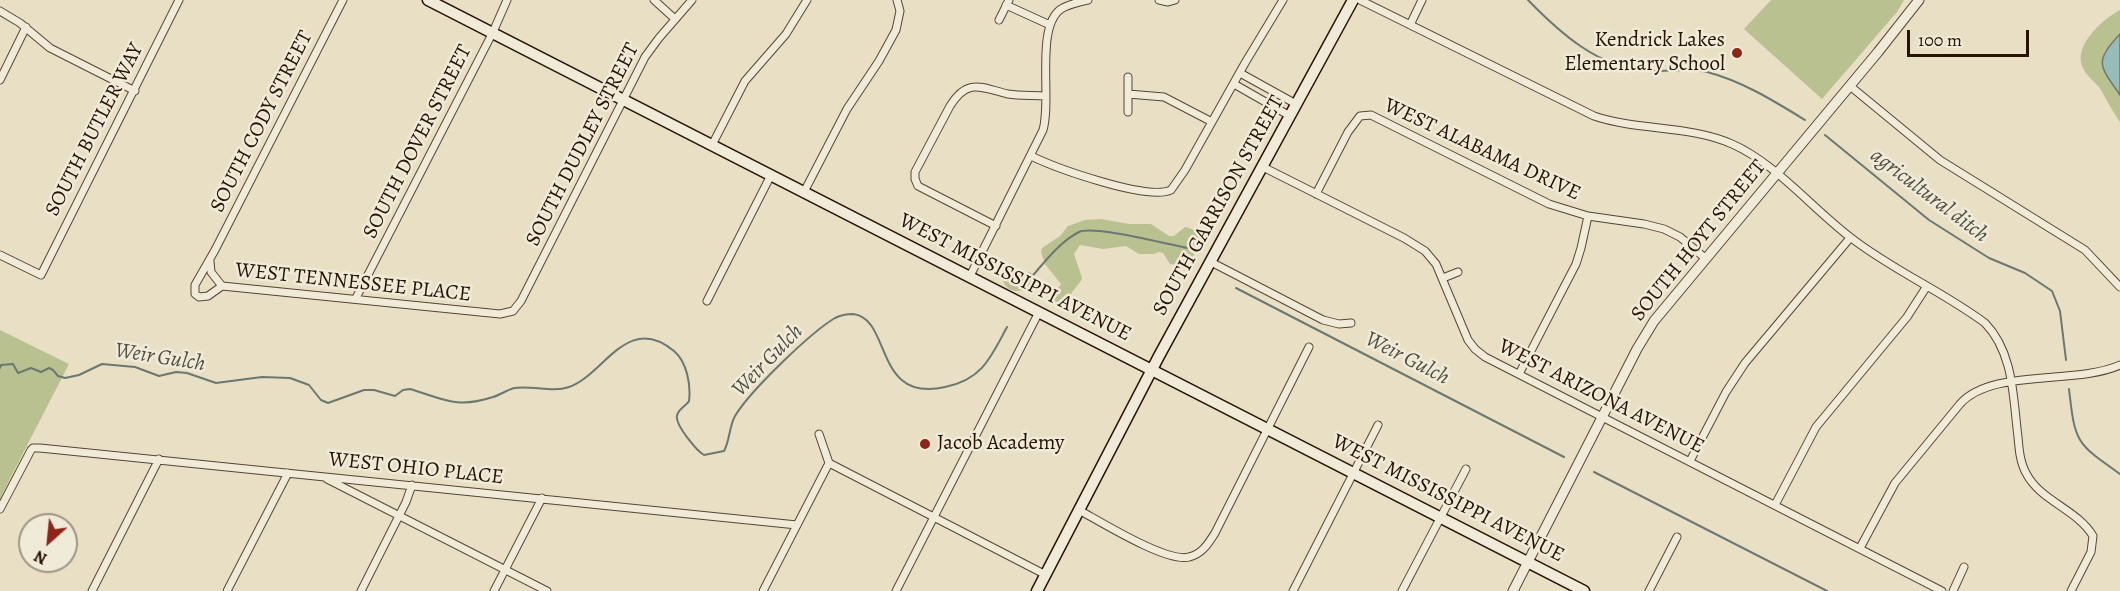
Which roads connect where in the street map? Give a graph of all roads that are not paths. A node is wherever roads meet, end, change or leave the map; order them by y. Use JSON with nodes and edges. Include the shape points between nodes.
{"nodes":[{"id":1,"x":179,"y":0,"type":"edge"},
{"id":2,"x":343,"y":0,"type":"edge"},
{"id":3,"x":428,"y":0,"type":"edge"},
{"id":4,"x":507,"y":0,"type":"edge"},
{"id":5,"x":654,"y":0,"type":"edge"},
{"id":6,"x":692,"y":0,"type":"edge"},
{"id":7,"x":807,"y":0,"type":"edge"},
{"id":8,"x":897,"y":0,"type":"edge"},
{"id":9,"x":1088,"y":0,"type":"edge"},
{"id":10,"x":1159,"y":0,"type":"edge"},
{"id":11,"x":1175,"y":0,"type":"edge"},
{"id":12,"x":1284,"y":0,"type":"edge"},
{"id":13,"x":1353,"y":0,"type":"edge"},
{"id":14,"x":1360,"y":0,"type":"edge"},
{"id":15,"x":1422,"y":0,"type":"edge"},
{"id":16,"x":1919,"y":0,"type":"edge"},
{"id":17,"x":1008,"y":3,"type":"edge"},
{"id":18,"x":0,"y":11,"type":"edge"},
{"id":19,"x":675,"y":19,"type":"junction"},
{"id":20,"x":999,"y":20,"type":"dead end"},
{"id":21,"x":1050,"y":25,"type":"junction"},
{"id":22,"x":1410,"y":25,"type":"junction"},
{"id":23,"x":26,"y":27,"type":"junction"},
{"id":24,"x":493,"y":32,"type":"junction"},
{"id":25,"x":1240,"y":73,"type":"junction"},
{"id":26,"x":1128,"y":77,"type":"dead end"},
{"id":27,"x":0,"y":80,"type":"edge"},
{"id":28,"x":1234,"y":84,"type":"junction"},
{"id":29,"x":1850,"y":86,"type":"junction"},
{"id":30,"x":135,"y":91,"type":"junction"},
{"id":31,"x":1128,"y":94,"type":"junction"},
{"id":32,"x":1046,"y":96,"type":"junction"},
{"id":33,"x":623,"y":99,"type":"junction"},
{"id":34,"x":1296,"y":105,"type":"junction"},
{"id":35,"x":1128,"y":112,"type":"dead end"},
{"id":36,"x":1290,"y":116,"type":"junction"},
{"id":37,"x":1212,"y":122,"type":"junction"},
{"id":38,"x":712,"y":145,"type":"junction"},
{"id":39,"x":1031,"y":156,"type":"junction"},
{"id":40,"x":1263,"y":167,"type":"junction"},
{"id":41,"x":1776,"y":174,"type":"junction"},
{"id":42,"x":771,"y":175,"type":"junction"},
{"id":43,"x":804,"y":192,"type":"junction"},
{"id":44,"x":1316,"y":194,"type":"junction"},
{"id":45,"x":1588,"y":216,"type":"junction"},
{"id":46,"x":996,"y":226,"type":"junction"},
{"id":47,"x":1850,"y":238,"type":"junction"},
{"id":48,"x":0,"y":255,"type":"edge"},
{"id":49,"x":1706,"y":258,"type":"junction"},
{"id":50,"x":210,"y":259,"type":"junction"},
{"id":51,"x":1211,"y":262,"type":"junction"},
{"id":52,"x":1458,"y":272,"type":"dead end"},
{"id":53,"x":970,"y":276,"type":"junction"},
{"id":54,"x":1443,"y":278,"type":"junction"},
{"id":55,"x":222,"y":286,"type":"junction"},
{"id":56,"x":1927,"y":286,"type":"junction"},
{"id":57,"x":2120,"y":287,"type":"edge"},
{"id":58,"x":195,"y":294,"type":"joint"},
{"id":59,"x":356,"y":298,"type":"junction"},
{"id":60,"x":707,"y":301,"type":"dead end"},
{"id":61,"x":513,"y":311,"type":"joint"},
{"id":62,"x":1039,"y":312,"type":"junction"},
{"id":63,"x":1351,"y":323,"type":"dead end"},
{"id":64,"x":1309,"y":347,"type":"dead end"},
{"id":65,"x":2120,"y":365,"type":"edge"},
{"id":66,"x":1152,"y":370,"type":"junction"},
{"id":67,"x":1519,"y":374,"type":"junction"},
{"id":68,"x":2011,"y":382,"type":"junction"},
{"id":69,"x":1603,"y":416,"type":"junction"},
{"id":70,"x":1378,"y":425,"type":"dead end"},
{"id":71,"x":1267,"y":429,"type":"junction"},
{"id":72,"x":819,"y":435,"type":"dead end"},
{"id":73,"x":159,"y":459,"type":"junction"},
{"id":74,"x":1690,"y":460,"type":"junction"},
{"id":75,"x":829,"y":463,"type":"junction"},
{"id":76,"x":1466,"y":469,"type":"dead end"},
{"id":77,"x":288,"y":473,"type":"junction"},
{"id":78,"x":1354,"y":473,"type":"junction"},
{"id":79,"x":322,"y":476,"type":"junction"},
{"id":80,"x":412,"y":485,"type":"junction"},
{"id":81,"x":542,"y":498,"type":"junction"},
{"id":82,"x":1775,"y":505,"type":"junction"},
{"id":83,"x":0,"y":509,"type":"edge"},
{"id":84,"x":1079,"y":510,"type":"junction"},
{"id":85,"x":400,"y":515,"type":"junction"},
{"id":86,"x":934,"y":517,"type":"junction"},
{"id":87,"x":1440,"y":518,"type":"junction"},
{"id":88,"x":797,"y":525,"type":"junction"},
{"id":89,"x":1677,"y":537,"type":"dead end"},
{"id":90,"x":1860,"y":548,"type":"junction"},
{"id":91,"x":1528,"y":562,"type":"junction"},
{"id":92,"x":1964,"y":567,"type":"dead end"},
{"id":93,"x":505,"y":570,"type":"junction"},
{"id":94,"x":1046,"y":574,"type":"junction"},
{"id":95,"x":92,"y":591,"type":"edge"},
{"id":96,"x":227,"y":591,"type":"edge"},
{"id":97,"x":361,"y":591,"type":"edge"},
{"id":98,"x":494,"y":591,"type":"edge"},
{"id":99,"x":547,"y":591,"type":"edge"},
{"id":100,"x":763,"y":591,"type":"edge"},
{"id":101,"x":896,"y":591,"type":"edge"},
{"id":102,"x":1037,"y":591,"type":"edge"},
{"id":103,"x":1293,"y":591,"type":"edge"},
{"id":104,"x":1402,"y":591,"type":"edge"},
{"id":105,"x":1513,"y":591,"type":"edge"},
{"id":106,"x":1584,"y":591,"type":"edge"},
{"id":107,"x":1649,"y":591,"type":"edge"},
{"id":108,"x":1942,"y":591,"type":"edge"},
{"id":109,"x":1953,"y":591,"type":"edge"},
{"id":110,"x":2071,"y":591,"type":"edge"}],
"edges":[{"from":1,"to":30,"type":"street","name":"SOUTH BUTLER WAY"},
{"from":2,"to":50,"type":"street","name":"SOUTH CODY STREET"},
{"from":3,"to":24,"type":"main road","name":"WEST MISSISSIPPI AVENUE"},
{"from":4,"to":24,"type":"street","name":"SOUTH DOVER STREET"},
{"from":5,"to":19,"type":"street"},
{"from":6,"to":19,"type":"street","name":"SOUTH DUDLEY STREET"},
{"from":7,"to":38,"type":"street","via":[[790,28],[745,81]]},
{"from":8,"to":43,"type":"street","via":[[900,11],[896,30],[847,109]]},
{"from":9,"to":21,"type":"street","via":[[1062,8]]},
{"from":10,"to":11,"type":"street"},
{"from":12,"to":25,"type":"street"},
{"from":13,"to":34,"type":"main road","name":"SOUTH GARRISON STREET"},
{"from":14,"to":22,"type":"street"},
{"from":15,"to":22,"type":"street"},
{"from":16,"to":29,"type":"street","name":"SOUTH HOYT STREET"},
{"from":17,"to":20,"type":"street"},
{"from":17,"to":21,"type":"street"},
{"from":18,"to":23,"type":"street"},
{"from":19,"to":33,"type":"street","name":"SOUTH DUDLEY STREET","via":[[648,52]]},
{"from":21,"to":32,"type":"street"},
{"from":22,"to":41,"type":"street","via":[[1594,116],[1720,139],[1747,152]]},
{"from":23,"to":27,"type":"street"},
{"from":23,"to":30,"type":"street","via":[[55,50]]},
{"from":24,"to":33,"type":"main road","name":"WEST MISSISSIPPI AVENUE"},
{"from":24,"to":59,"type":"street","name":"SOUTH DOVER STREET"},
{"from":25,"to":28,"type":"street"},
{"from":25,"to":34,"type":"street"},
{"from":26,"to":31,"type":"street"},
{"from":28,"to":36,"type":"street"},
{"from":28,"to":37,"type":"street"},
{"from":29,"to":41,"type":"street","name":"SOUTH HOYT STREET"},
{"from":29,"to":57,"type":"street","via":[[1940,160],[2085,250]]},
{"from":30,"to":48,"type":"street","name":"SOUTH BUTLER WAY","via":[[41,275]]},
{"from":31,"to":35,"type":"street"},
{"from":31,"to":37,"type":"street","via":[[1164,97]]},
{"from":32,"to":39,"type":"street","via":[[1044,126]]},
{"from":32,"to":46,"type":"street","via":[[1009,94],[982,86],[963,92],[950,106],[915,172],[918,186]]},
{"from":33,"to":38,"type":"main road","name":"WEST MISSISSIPPI AVENUE"},
{"from":33,"to":61,"type":"street","name":"SOUTH DUDLEY STREET"},
{"from":34,"to":36,"type":"main road","name":"SOUTH GARRISON STREET"},
{"from":36,"to":40,"type":"main road","name":"SOUTH GARRISON STREET"},
{"from":37,"to":39,"type":"street","via":[[1179,180],[1165,192],[1085,177]]},
{"from":38,"to":42,"type":"main road","name":"WEST MISSISSIPPI AVENUE"},
{"from":39,"to":46,"type":"street"},
{"from":40,"to":44,"type":"street","name":"WEST ARIZONA AVENUE"},
{"from":40,"to":51,"type":"main road","name":"SOUTH GARRISON STREET"},
{"from":41,"to":47,"type":"street"},
{"from":41,"to":49,"type":"street","name":"SOUTH HOYT STREET"},
{"from":42,"to":43,"type":"main road","name":"WEST MISSISSIPPI AVENUE"},
{"from":42,"to":60,"type":"street"},
{"from":43,"to":53,"type":"main road","name":"WEST MISSISSIPPI AVENUE"},
{"from":44,"to":45,"type":"street","name":"WEST ALABAMA DRIVE","via":[[1350,129],[1360,116],[1371,115],[1535,198]]},
{"from":44,"to":54,"type":"street","name":"WEST ARIZONA AVENUE","via":[[1419,247],[1430,256]]},
{"from":45,"to":49,"type":"street","name":"WEST ALABAMA DRIVE","via":[[1664,229]]},
{"from":45,"to":67,"type":"street","via":[[1576,264]]},
{"from":46,"to":53,"type":"street"},
{"from":47,"to":56,"type":"street"},
{"from":47,"to":74,"type":"street","via":[[1745,363]]},
{"from":49,"to":69,"type":"street","name":"SOUTH HOYT STREET","via":[[1646,333]]},
{"from":50,"to":55,"type":"street","via":[[211,272]]},
{"from":50,"to":58,"type":"street","name":"SOUTH CODY STREET","via":[[195,285]]},
{"from":51,"to":63,"type":"street","via":[[1327,321]]},
{"from":51,"to":66,"type":"main road","name":"SOUTH GARRISON STREET"},
{"from":52,"to":54,"type":"street"},
{"from":53,"to":62,"type":"main road","name":"WEST MISSISSIPPI AVENUE"},
{"from":54,"to":67,"type":"street","name":"WEST ARIZONA AVENUE","via":[[1471,345],[1485,357]]},
{"from":55,"to":58,"type":"street","name":"WEST TENNESSEE PLACE","via":[[203,297]]},
{"from":55,"to":59,"type":"street","name":"WEST TENNESSEE PLACE"},
{"from":56,"to":68,"type":"street","via":[[1990,328],[2005,352]]},
{"from":56,"to":82,"type":"street","via":[[1907,317],[1816,427]]},
{"from":59,"to":61,"type":"street","name":"WEST TENNESSEE PLACE","via":[[500,314]]},
{"from":62,"to":66,"type":"main road","name":"WEST MISSISSIPPI AVENUE"},
{"from":62,"to":86,"type":"street"},
{"from":64,"to":71,"type":"street"},
{"from":65,"to":68,"type":"street","via":[[2099,372]]},
{"from":66,"to":71,"type":"main road","name":"WEST MISSISSIPPI AVENUE"},
{"from":66,"to":84,"type":"main road","name":"SOUTH GARRISON STREET"},
{"from":67,"to":69,"type":"street","name":"WEST ARIZONA AVENUE"},
{"from":68,"to":90,"type":"street","via":[[1979,389],[1960,404],[1895,483]]},
{"from":68,"to":110,"type":"street","via":[[2026,474],[2093,536],[2091,552]]},
{"from":69,"to":74,"type":"street","name":"WEST ARIZONA AVENUE"},
{"from":69,"to":91,"type":"street","name":"SOUTH HOYT STREET"},
{"from":70,"to":78,"type":"street"},
{"from":71,"to":78,"type":"main road","name":"WEST MISSISSIPPI AVENUE"},
{"from":71,"to":84,"type":"street","via":[[1212,538],[1195,555],[1167,556]]},
{"from":72,"to":75,"type":"street"},
{"from":73,"to":77,"type":"street","name":"WEST OHIO PLACE"},
{"from":73,"to":83,"type":"street","name":"WEST OHIO PLACE","via":[[33,448]]},
{"from":73,"to":95,"type":"street"},
{"from":74,"to":82,"type":"street","name":"WEST ARIZONA AVENUE"},
{"from":75,"to":86,"type":"street"},
{"from":75,"to":88,"type":"street"},
{"from":76,"to":87,"type":"street"},
{"from":77,"to":79,"type":"street","name":"WEST OHIO PLACE"},
{"from":77,"to":96,"type":"street"},
{"from":78,"to":87,"type":"main road","name":"WEST MISSISSIPPI AVENUE"},
{"from":78,"to":103,"type":"street"},
{"from":79,"to":80,"type":"street","name":"WEST OHIO PLACE"},
{"from":79,"to":85,"type":"street"},
{"from":80,"to":81,"type":"street","name":"WEST OHIO PLACE"},
{"from":80,"to":85,"type":"street"},
{"from":81,"to":88,"type":"street","name":"WEST OHIO PLACE"},
{"from":81,"to":93,"type":"street"},
{"from":82,"to":90,"type":"street","name":"WEST ARIZONA AVENUE"},
{"from":84,"to":94,"type":"main road","name":"SOUTH GARRISON STREET"},
{"from":85,"to":93,"type":"street"},
{"from":85,"to":97,"type":"street"},
{"from":86,"to":94,"type":"street"},
{"from":86,"to":101,"type":"street"},
{"from":87,"to":91,"type":"main road","name":"WEST MISSISSIPPI AVENUE"},
{"from":87,"to":104,"type":"street"},
{"from":88,"to":100,"type":"street"},
{"from":89,"to":107,"type":"street"},
{"from":90,"to":108,"type":"street","name":"WEST ARIZONA AVENUE"},
{"from":91,"to":105,"type":"street","name":"SOUTH HOYT STREET"},
{"from":91,"to":106,"type":"main road","name":"WEST MISSISSIPPI AVENUE"},
{"from":92,"to":109,"type":"street"},
{"from":93,"to":98,"type":"street"},
{"from":93,"to":99,"type":"street"},
{"from":94,"to":102,"type":"main road","name":"SOUTH GARRISON STREET"}]}
